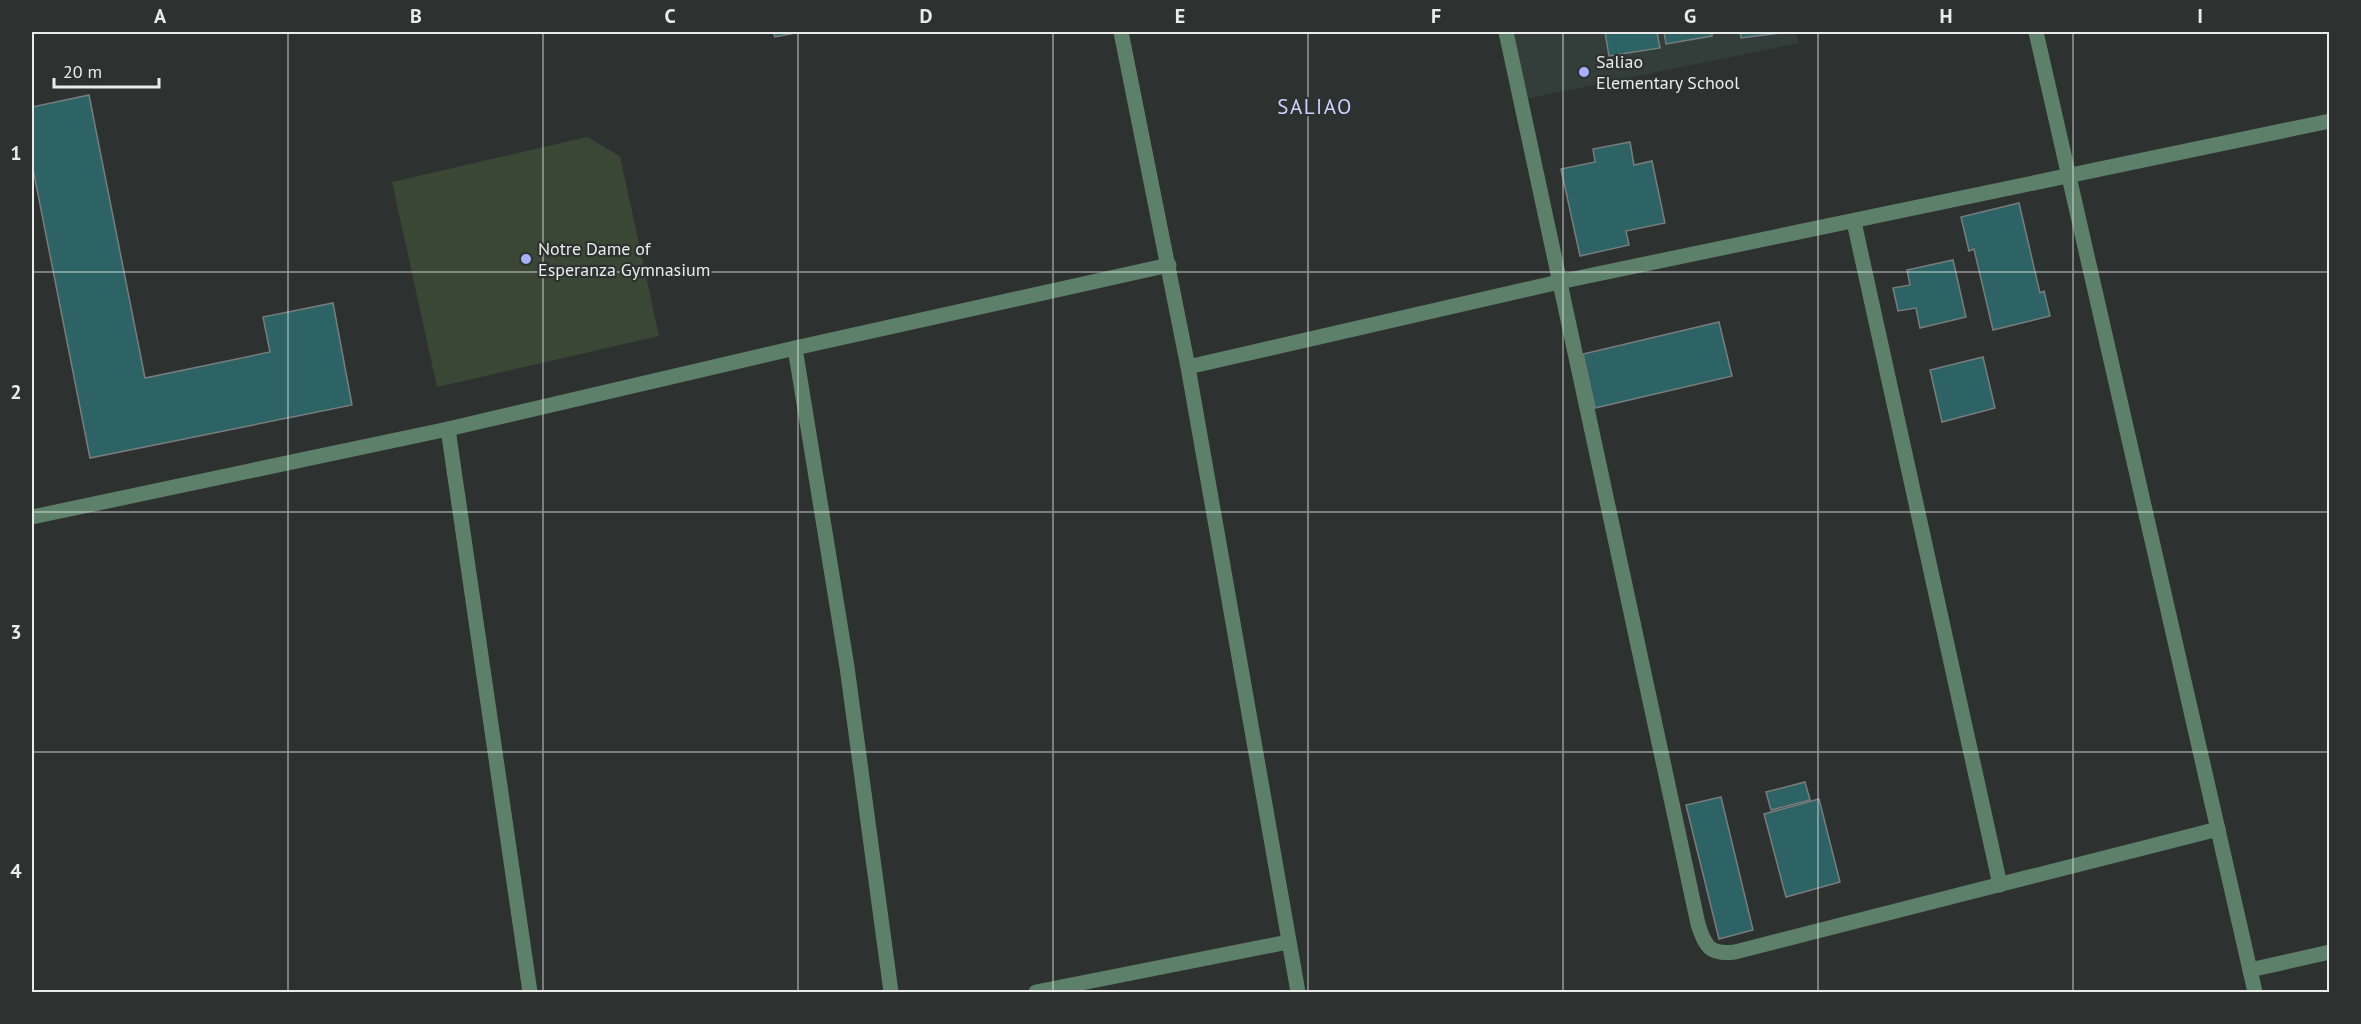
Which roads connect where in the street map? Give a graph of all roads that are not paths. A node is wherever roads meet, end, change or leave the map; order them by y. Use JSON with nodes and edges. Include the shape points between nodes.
{"nodes":[{"id":1,"x":1121,"y":32,"type":"edge"},
{"id":2,"x":1506,"y":32,"type":"edge"},
{"id":3,"x":2036,"y":32,"type":"edge"},
{"id":4,"x":2330,"y":121,"type":"edge"},
{"id":5,"x":2068,"y":176,"type":"junction"},
{"id":6,"x":1854,"y":222,"type":"junction"},
{"id":7,"x":1169,"y":265,"type":"junction"},
{"id":8,"x":1558,"y":282,"type":"junction"},
{"id":9,"x":795,"y":348,"type":"junction"},
{"id":10,"x":1188,"y":367,"type":"junction"},
{"id":11,"x":448,"y":429,"type":"junction"},
{"id":12,"x":32,"y":517,"type":"edge"},
{"id":13,"x":2218,"y":830,"type":"junction"},
{"id":14,"x":2000,"y":885,"type":"junction"},
{"id":15,"x":1288,"y":942,"type":"junction"},
{"id":16,"x":2330,"y":952,"type":"edge"},
{"id":17,"x":2250,"y":970,"type":"junction"},
{"id":18,"x":530,"y":993,"type":"edge"},
{"id":19,"x":891,"y":993,"type":"edge"},
{"id":20,"x":1036,"y":993,"type":"edge"},
{"id":21,"x":1298,"y":993,"type":"edge"},
{"id":22,"x":2255,"y":993,"type":"edge"}],
"edges":[{"from":1,"to":7,"type":"street"},
{"from":2,"to":8,"type":"street"},
{"from":3,"to":5,"type":"street"},
{"from":4,"to":5,"type":"street"},
{"from":5,"to":6,"type":"street"},
{"from":5,"to":13,"type":"street"},
{"from":6,"to":8,"type":"street"},
{"from":6,"to":14,"type":"street"},
{"from":7,"to":9,"type":"street"},
{"from":7,"to":10,"type":"street"},
{"from":8,"to":10,"type":"street"},
{"from":8,"to":14,"type":"street","via":[[1703,940],[1722,954],[1735,952]]},
{"from":9,"to":11,"type":"street"},
{"from":9,"to":19,"type":"street","via":[[847,667]]},
{"from":10,"to":15,"type":"street"},
{"from":11,"to":12,"type":"street"},
{"from":11,"to":18,"type":"street"},
{"from":13,"to":14,"type":"street"},
{"from":13,"to":17,"type":"street"},
{"from":15,"to":20,"type":"street"},
{"from":15,"to":21,"type":"street"},
{"from":16,"to":17,"type":"street"},
{"from":17,"to":22,"type":"street"}]}
